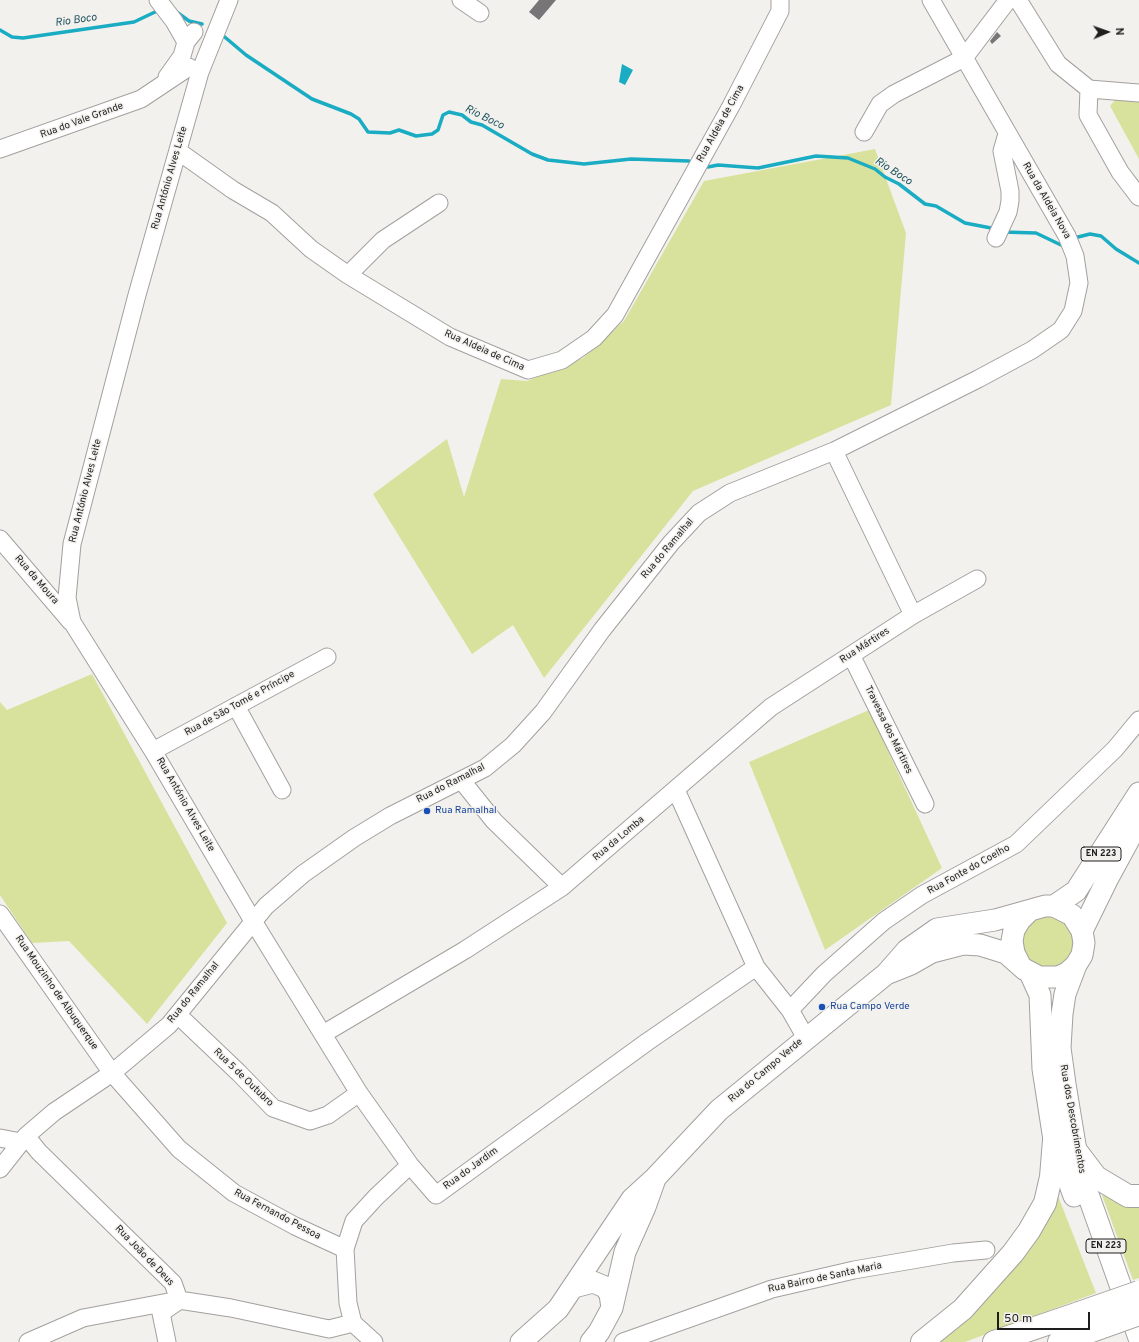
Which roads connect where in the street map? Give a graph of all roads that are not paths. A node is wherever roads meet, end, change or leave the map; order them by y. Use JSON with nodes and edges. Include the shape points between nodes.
{"nodes":[{"id":1,"x":158,"y":0,"type":"edge"},
{"id":2,"x":229,"y":0,"type":"edge"},
{"id":3,"x":461,"y":0,"type":"edge"},
{"id":4,"x":780,"y":0,"type":"edge"},
{"id":5,"x":930,"y":0,"type":"edge"},
{"id":6,"x":1008,"y":0,"type":"edge"},
{"id":7,"x":1018,"y":0,"type":"edge"},
{"id":8,"x":480,"y":13,"type":"dead end"},
{"id":9,"x":212,"y":40,"type":"junction"},
{"id":10,"x":190,"y":54,"type":"junction"},
{"id":11,"x":964,"y":58,"type":"junction"},
{"id":12,"x":1090,"y":89,"type":"junction"},
{"id":13,"x":1139,"y":93,"type":"edge"},
{"id":14,"x":864,"y":132,"type":"dead end"},
{"id":15,"x":1006,"y":134,"type":"junction"},
{"id":16,"x":0,"y":149,"type":"edge"},
{"id":17,"x":178,"y":151,"type":"junction"},
{"id":18,"x":1139,"y":197,"type":"edge"},
{"id":19,"x":439,"y":203,"type":"dead end"},
{"id":20,"x":996,"y":238,"type":"dead end"},
{"id":21,"x":348,"y":275,"type":"junction"},
{"id":22,"x":834,"y":451,"type":"junction"},
{"id":23,"x":0,"y":539,"type":"edge"},
{"id":24,"x":977,"y":579,"type":"dead end"},
{"id":25,"x":913,"y":615,"type":"junction"},
{"id":26,"x":72,"y":622,"type":"junction"},
{"id":27,"x":851,"y":655,"type":"junction"},
{"id":28,"x":327,"y":657,"type":"dead end"},
{"id":29,"x":236,"y":706,"type":"junction"},
{"id":30,"x":1139,"y":720,"type":"edge"},
{"id":31,"x":153,"y":751,"type":"junction"},
{"id":32,"x":462,"y":781,"type":"junction"},
{"id":33,"x":282,"y":790,"type":"dead end"},
{"id":34,"x":676,"y":790,"type":"junction"},
{"id":35,"x":1139,"y":793,"type":"edge"},
{"id":36,"x":925,"y":804,"type":"dead end"},
{"id":37,"x":1139,"y":821,"type":"edge"},
{"id":38,"x":562,"y":887,"type":"junction"},
{"id":39,"x":1054,"y":906,"type":"junction"},
{"id":40,"x":1028,"y":912,"type":"junction"},
{"id":41,"x":0,"y":914,"type":"edge"},
{"id":42,"x":253,"y":921,"type":"junction"},
{"id":43,"x":1082,"y":931,"type":"junction"},
{"id":44,"x":1076,"y":965,"type":"junction"},
{"id":45,"x":756,"y":967,"type":"junction"},
{"id":46,"x":1024,"y":968,"type":"junction"},
{"id":47,"x":886,"y":974,"type":"junction"},
{"id":48,"x":790,"y":1010,"type":"junction"},
{"id":49,"x":178,"y":1015,"type":"junction"},
{"id":50,"x":323,"y":1034,"type":"junction"},
{"id":51,"x":806,"y":1038,"type":"junction"},
{"id":52,"x":112,"y":1073,"type":"junction"},
{"id":53,"x":359,"y":1093,"type":"junction"},
{"id":54,"x":0,"y":1138,"type":"edge"},
{"id":55,"x":23,"y":1139,"type":"junction"},
{"id":56,"x":1054,"y":1140,"type":"junction"},
{"id":57,"x":1077,"y":1152,"type":"junction"},
{"id":58,"x":410,"y":1165,"type":"junction"},
{"id":59,"x":0,"y":1169,"type":"edge"},
{"id":60,"x":655,"y":1178,"type":"junction"},
{"id":61,"x":1139,"y":1196,"type":"edge"},
{"id":62,"x":345,"y":1249,"type":"junction"},
{"id":63,"x":986,"y":1250,"type":"dead end"},
{"id":64,"x":574,"y":1287,"type":"junction"},
{"id":65,"x":1139,"y":1292,"type":"edge"},
{"id":66,"x":179,"y":1300,"type":"junction"},
{"id":67,"x":612,"y":1308,"type":"junction"},
{"id":68,"x":1139,"y":1314,"type":"edge"},
{"id":69,"x":353,"y":1323,"type":"junction"},
{"id":70,"x":1082,"y":1323,"type":"junction"},
{"id":71,"x":537,"y":1335,"type":"edge"},
{"id":72,"x":595,"y":1337,"type":"edge"},
{"id":73,"x":1139,"y":1338,"type":"edge"},
{"id":74,"x":28,"y":1342,"type":"edge"},
{"id":75,"x":167,"y":1342,"type":"edge"},
{"id":76,"x":374,"y":1342,"type":"edge"},
{"id":77,"x":521,"y":1342,"type":"edge"},
{"id":78,"x":620,"y":1342,"type":"edge"},
{"id":79,"x":623,"y":1342,"type":"edge"},
{"id":80,"x":922,"y":1342,"type":"edge"},
{"id":81,"x":994,"y":1342,"type":"edge"},
{"id":82,"x":1059,"y":1342,"type":"edge"},
{"id":83,"x":1126,"y":1342,"type":"edge"}],
"edges":[{"from":1,"to":10,"type":"street","via":[[174,21]]},
{"from":2,"to":9,"type":"street","name":"Rua António Alves Leite"},
{"from":3,"to":8,"type":"street"},
{"from":4,"to":21,"type":"street","name":"Rua Aldeia de Cima","via":[[780,11],[731,106],[614,315],[594,338],[562,360],[528,370],[450,337]]},
{"from":5,"to":11,"type":"street","name":"Rua da Aldeia Nova"},
{"from":6,"to":11,"type":"street"},
{"from":7,"to":12,"type":"street","via":[[1058,64]]},
{"from":9,"to":10,"type":"street"},
{"from":9,"to":10,"type":"street","name":"Rua António Alves Leite"},
{"from":10,"to":16,"type":"street","name":"Rua do Vale Grande","via":[[161,85],[141,99]]},
{"from":10,"to":17,"type":"street","name":"Rua António Alves Leite"},
{"from":11,"to":14,"type":"street","via":[[894,94],[880,104]]},
{"from":11,"to":15,"type":"street","name":"Rua da Aldeia Nova"},
{"from":12,"to":13,"type":"street"},
{"from":12,"to":18,"type":"street","via":[[1088,115],[1120,172]]},
{"from":15,"to":20,"type":"street","via":[[1002,151],[1010,201],[1008,212]]},
{"from":15,"to":22,"type":"street","name":"Rua da Aldeia Nova","via":[[1067,236],[1079,283],[1073,311],[1061,330],[1032,350]]},
{"from":17,"to":21,"type":"street","name":"Rua Aldeia de Cima","via":[[233,190],[272,213],[311,249]]},
{"from":17,"to":26,"type":"street","name":"Rua António Alves Leite","via":[[137,295],[72,544],[67,598]]},
{"from":19,"to":21,"type":"street","via":[[383,240]]},
{"from":22,"to":25,"type":"street"},
{"from":22,"to":32,"type":"street","name":"Rua do Ramalhal","via":[[730,493],[699,513],[671,543],[602,630],[529,729],[501,756]]},
{"from":23,"to":26,"type":"street","name":"Rua da Moura"},
{"from":24,"to":25,"type":"street","name":"Rua Mártires"},
{"from":25,"to":27,"type":"street","name":"Rua Mártires"},
{"from":26,"to":31,"type":"street","name":"Rua António Alves Leite"},
{"from":27,"to":34,"type":"street","name":"Rua Mártires","via":[[771,707]]},
{"from":27,"to":36,"type":"street","name":"Travessa dos Mártires"},
{"from":28,"to":29,"type":"street","name":"Rua de São Tomé e Príncipe"},
{"from":29,"to":31,"type":"street","name":"Rua de São Tomé e Príncipe"},
{"from":29,"to":33,"type":"street"},
{"from":30,"to":48,"type":"street","name":"Rua Fonte do Coelho","via":[[1115,749],[1016,844],[922,895],[884,921],[824,974]]},
{"from":31,"to":42,"type":"street","name":"Rua António Alves Leite"},
{"from":32,"to":38,"type":"street","via":[[494,821]]},
{"from":32,"to":42,"type":"street","name":"Rua do Ramalhal","via":[[390,816],[354,838],[303,874],[266,906]]},
{"from":34,"to":38,"type":"street","name":"Rua da Lomba"},
{"from":34,"to":45,"type":"street"},
{"from":35,"to":39,"type":"main road","number":"EN 223","via":[[1076,891]]},
{"from":37,"to":43,"type":"main road","number":"EN 223"},
{"from":38,"to":50,"type":"street","name":"Rua da Lomba","via":[[465,950]]},
{"from":39,"to":40,"type":"main road","name":"Rua do Campo Verde","number":"EN 223","via":[[1036,908]]},
{"from":39,"to":43,"type":"main road","via":[[1072,915]]},
{"from":40,"to":46,"type":"main road","number":"EN 223","via":[[1020,920],[1013,936],[1014,953]]},
{"from":40,"to":47,"type":"main road","name":"Rua do Campo Verde","via":[[937,929],[906,950]]},
{"from":41,"to":52,"type":"street","name":"Rua Mouzinho de Albuquerque"},
{"from":42,"to":49,"type":"street","name":"Rua do Ramalhal"},
{"from":42,"to":50,"type":"street","name":"Rua do Jardim"},
{"from":43,"to":44,"type":"main road","number":"EN 223","via":[[1084,943]]},
{"from":44,"to":46,"type":"main road","name":"Rua do Campo Verde","via":[[1058,977],[1039,977]]},
{"from":44,"to":57,"type":"main road","name":"Rua dos Descobrimentos","number":"EN 223","via":[[1065,994],[1060,1048]]},
{"from":45,"to":48,"type":"street"},
{"from":45,"to":58,"type":"street","name":"Rua do Jardim","via":[[436,1194]]},
{"from":46,"to":47,"type":"main road","name":"Rua do Campo Verde","via":[[1006,952],[980,944],[963,944],[932,952],[912,964]]},
{"from":46,"to":56,"type":"main road","name":"Rua dos Descobrimentos","number":"EN 223","via":[[1040,995],[1043,1069]]},
{"from":47,"to":51,"type":"main road","name":"Rua do Campo Verde"},
{"from":48,"to":51,"type":"street"},
{"from":49,"to":52,"type":"street","name":"Rua do Ramalhal","via":[[156,1037]]},
{"from":49,"to":53,"type":"street","name":"Rua 5 de Outubro","via":[[273,1108],[310,1121],[328,1115]]},
{"from":50,"to":53,"type":"street","name":"Rua do Jardim"},
{"from":51,"to":60,"type":"main road","name":"Rua do Campo Verde","via":[[719,1110]]},
{"from":52,"to":55,"type":"street","name":"Rua do Ramalhal","via":[[54,1112]]},
{"from":52,"to":62,"type":"street","name":"Rua Fernando Pessoa","via":[[179,1149],[234,1194]]},
{"from":53,"to":58,"type":"street","name":"Rua do Jardim"},
{"from":54,"to":55,"type":"street"},
{"from":55,"to":59,"type":"street","name":"Rua do Ramalhal"},
{"from":55,"to":66,"type":"street","name":"Rua João de Deus","via":[[173,1283]]},
{"from":56,"to":80,"type":"highway","via":[[1051,1177],[1045,1203],[1029,1231],[963,1309]]},
{"from":56,"to":83,"type":"main road","name":"Rua dos Descobrimentos","number":"EN 223"},
{"from":57,"to":61,"type":"highway","via":[[1096,1177],[1128,1196]]},
{"from":57,"to":73,"type":"main road","name":"Rua dos Descobrimentos","number":"EN 223","via":[[1080,1169]]},
{"from":58,"to":62,"type":"street","via":[[354,1221]]},
{"from":60,"to":64,"type":"main road","name":"Rua do Campo Verde","via":[[632,1199]]},
{"from":60,"to":67,"type":"main road","name":"Rua do Campo Verde","via":[[625,1252]]},
{"from":62,"to":69,"type":"street","via":[[348,1303]]},
{"from":63,"to":79,"type":"street","name":"Rua Bairro de Santa Maria","via":[[854,1270],[772,1289]]},
{"from":64,"to":67,"type":"main road","via":[[593,1282],[605,1287],[610,1294]]},
{"from":64,"to":71,"type":"main road","name":"Rua do Campo Verde"},
{"from":65,"to":70,"type":"highway","bridge":true},
{"from":66,"to":69,"type":"street","via":[[231,1308],[329,1329]]},
{"from":66,"to":74,"type":"street","via":[[83,1318]]},
{"from":66,"to":75,"type":"street","via":[[161,1313]]},
{"from":67,"to":72,"type":"main road","name":"Rua do Campo Verde"},
{"from":68,"to":70,"type":"highway","bridge":true},
{"from":69,"to":76,"type":"street"},
{"from":70,"to":81,"type":"highway"},
{"from":70,"to":82,"type":"highway"},
{"from":71,"to":77,"type":"main road","name":"Rua do Campo Verde"},
{"from":72,"to":78,"type":"street"}]}
